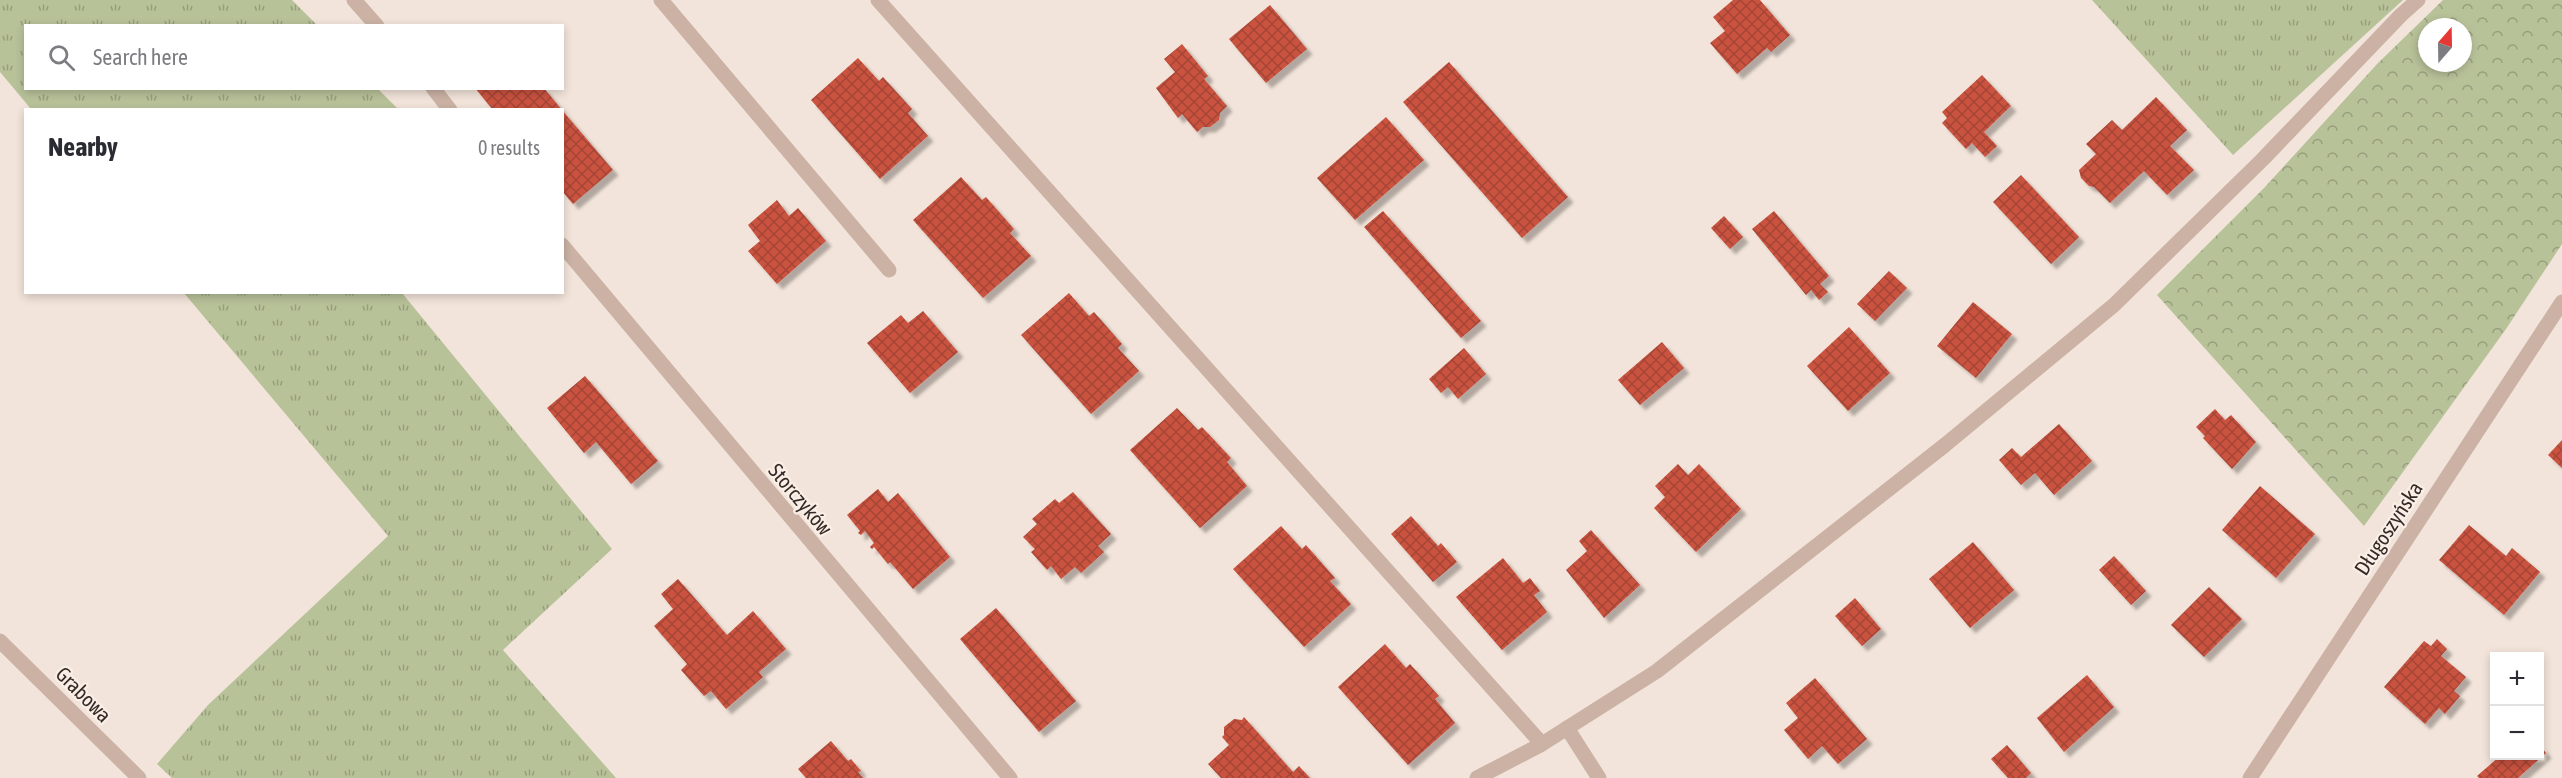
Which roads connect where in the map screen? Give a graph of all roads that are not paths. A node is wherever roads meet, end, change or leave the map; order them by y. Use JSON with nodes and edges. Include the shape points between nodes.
{"nodes":[{"id":1,"x":354,"y":0,"type":"edge"},
{"id":2,"x":661,"y":0,"type":"edge"},
{"id":3,"x":879,"y":0,"type":"edge"},
{"id":4,"x":2418,"y":0,"type":"edge"},
{"id":5,"x":375,"y":24,"type":"edge"},
{"id":6,"x":434,"y":90,"type":"edge"},
{"id":7,"x":448,"y":108,"type":"edge"},
{"id":8,"x":564,"y":247,"type":"edge"},
{"id":9,"x":889,"y":270,"type":"dead end"},
{"id":10,"x":2562,"y":302,"type":"edge"},
{"id":11,"x":0,"y":641,"type":"edge"},
{"id":12,"x":1567,"y":728,"type":"junction"},
{"id":13,"x":1542,"y":744,"type":"junction"},
{"id":14,"x":139,"y":778,"type":"edge"},
{"id":15,"x":1010,"y":778,"type":"edge"},
{"id":16,"x":1477,"y":778,"type":"edge"},
{"id":17,"x":1599,"y":778,"type":"edge"},
{"id":18,"x":2250,"y":778,"type":"edge"}],
"edges":[{"from":1,"to":5,"type":"street"},
{"from":2,"to":9,"type":"street"},
{"from":3,"to":13,"type":"street"},
{"from":4,"to":12,"type":"street","via":[[2264,159],[2114,305],[1945,445],[1658,671]]},
{"from":6,"to":7,"type":"street"},
{"from":8,"to":15,"type":"street","name":"Storczyków"},
{"from":10,"to":18,"type":"street","name":"Długoszyńska"},
{"from":11,"to":14,"type":"street","name":"Grabowa"},
{"from":12,"to":13,"type":"street"},
{"from":12,"to":17,"type":"street"},
{"from":13,"to":16,"type":"street"}]}
